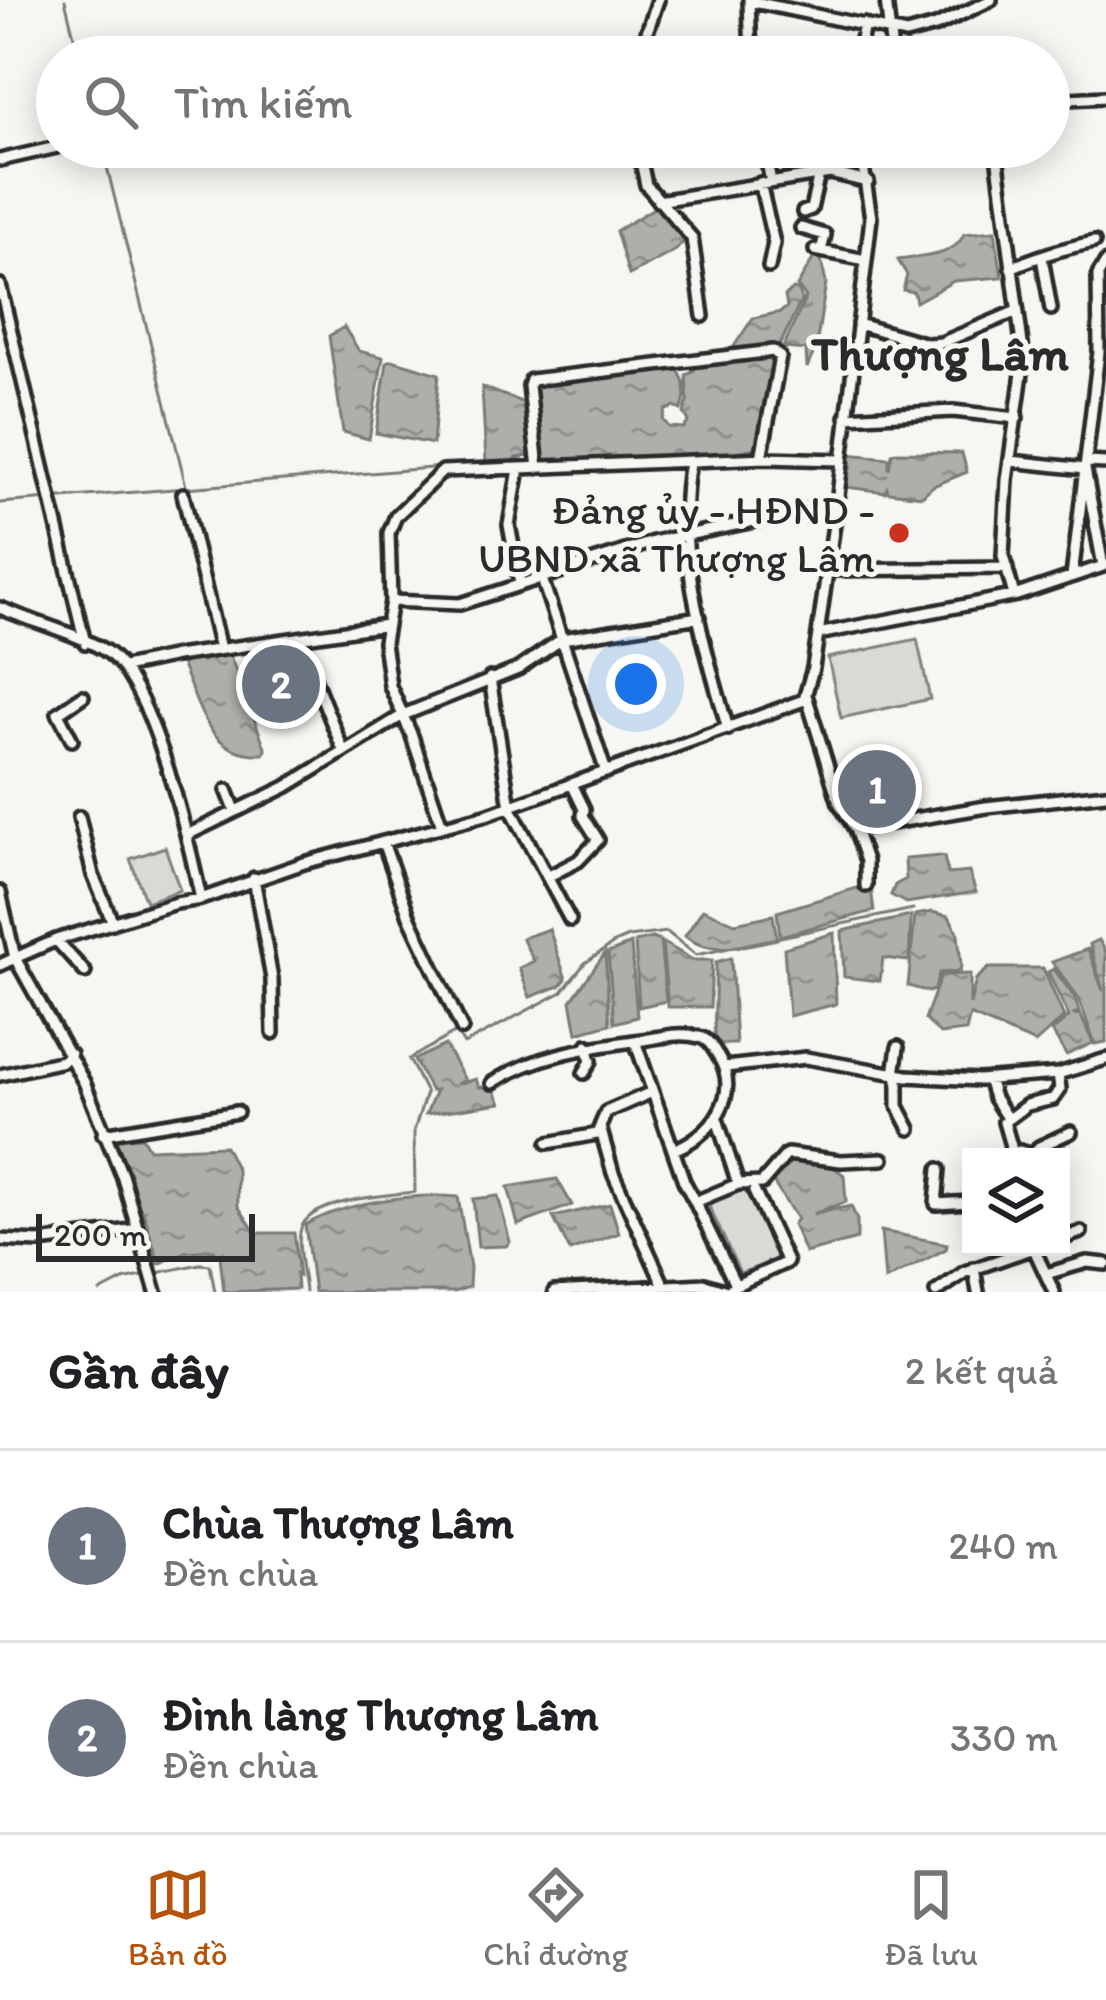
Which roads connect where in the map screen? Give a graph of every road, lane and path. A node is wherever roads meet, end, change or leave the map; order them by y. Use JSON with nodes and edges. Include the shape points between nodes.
{"nodes":[{"id":1,"x":658,"y":0,"type":"edge"},
{"id":2,"x":886,"y":0,"type":"edge"},
{"id":3,"x":991,"y":0,"type":"edge"},
{"id":4,"x":749,"y":1,"type":"edge"},
{"id":5,"x":864,"y":25,"type":"junction"},
{"id":6,"x":890,"y":30,"type":"junction"},
{"id":7,"x":647,"y":36,"type":"edge"},
{"id":8,"x":751,"y":36,"type":"edge"},
{"id":9,"x":862,"y":36,"type":"edge"},
{"id":10,"x":889,"y":36,"type":"edge"},
{"id":11,"x":1106,"y":97,"type":"edge"},
{"id":12,"x":1070,"y":99,"type":"edge"},
{"id":13,"x":36,"y":152,"type":"edge"},
{"id":14,"x":0,"y":160,"type":"edge"},
{"id":15,"x":642,"y":168,"type":"edge"},
{"id":16,"x":765,"y":168,"type":"edge"},
{"id":17,"x":865,"y":168,"type":"edge"},
{"id":18,"x":999,"y":168,"type":"edge"},
{"id":19,"x":819,"y":174,"type":"junction"},
{"id":20,"x":766,"y":182,"type":"junction"},
{"id":21,"x":868,"y":182,"type":"junction"},
{"id":22,"x":658,"y":201,"type":"junction"},
{"id":23,"x":803,"y":212,"type":"dead end"},
{"id":24,"x":801,"y":228,"type":"dead end"},
{"id":25,"x":1094,"y":242,"type":"dead end"},
{"id":26,"x":1042,"y":257,"type":"junction"},
{"id":27,"x":866,"y":260,"type":"junction"},
{"id":28,"x":1106,"y":262,"type":"edge"},
{"id":29,"x":769,"y":267,"type":"dead end"},
{"id":30,"x":1011,"y":268,"type":"junction"},
{"id":31,"x":0,"y":286,"type":"edge"},
{"id":32,"x":1052,"y":309,"type":"dead end"},
{"id":33,"x":1017,"y":310,"type":"junction"},
{"id":34,"x":703,"y":316,"type":"dead end"},
{"id":35,"x":858,"y":324,"type":"junction"},
{"id":36,"x":1103,"y":352,"type":"edge"},
{"id":37,"x":846,"y":417,"type":"junction"},
{"id":38,"x":1017,"y":418,"type":"junction"},
{"id":39,"x":761,"y":458,"type":"junction"},
{"id":40,"x":840,"y":460,"type":"junction"},
{"id":41,"x":1011,"y":461,"type":"junction"},
{"id":42,"x":690,"y":462,"type":"junction"},
{"id":43,"x":1106,"y":463,"type":"edge"},
{"id":44,"x":1085,"y":466,"type":"junction"},
{"id":45,"x":538,"y":468,"type":"junction"},
{"id":46,"x":518,"y":469,"type":"junction"},
{"id":47,"x":183,"y":494,"type":"dead end"},
{"id":48,"x":836,"y":504,"type":"junction"},
{"id":49,"x":686,"y":535,"type":"junction"},
{"id":50,"x":1105,"y":565,"type":"edge"},
{"id":51,"x":1007,"y":568,"type":"junction"},
{"id":52,"x":826,"y":570,"type":"junction"},
{"id":53,"x":1072,"y":576,"type":"junction"},
{"id":54,"x":542,"y":579,"type":"junction"},
{"id":55,"x":520,"y":584,"type":"junction"},
{"id":56,"x":1014,"y":595,"type":"junction"},
{"id":57,"x":391,"y":601,"type":"junction"},
{"id":58,"x":0,"y":608,"type":"edge"},
{"id":59,"x":700,"y":617,"type":"junction"},
{"id":60,"x":386,"y":626,"type":"junction"},
{"id":61,"x":818,"y":634,"type":"junction"},
{"id":62,"x":298,"y":638,"type":"junction"},
{"id":63,"x":562,"y":639,"type":"junction"},
{"id":64,"x":85,"y":643,"type":"junction"},
{"id":65,"x":220,"y":650,"type":"junction"},
{"id":66,"x":124,"y":668,"type":"junction"},
{"id":67,"x":490,"y":678,"type":"junction"},
{"id":68,"x":806,"y":695,"type":"junction"},
{"id":69,"x":82,"y":696,"type":"dead end"},
{"id":70,"x":403,"y":715,"type":"junction"},
{"id":71,"x":728,"y":729,"type":"junction"},
{"id":72,"x":72,"y":740,"type":"dead end"},
{"id":73,"x":343,"y":750,"type":"junction"},
{"id":74,"x":606,"y":772,"type":"junction"},
{"id":75,"x":572,"y":784,"type":"junction"},
{"id":76,"x":227,"y":790,"type":"dead end"},
{"id":77,"x":1106,"y":794,"type":"edge"},
{"id":78,"x":510,"y":807,"type":"junction"},
{"id":79,"x":235,"y":810,"type":"junction"},
{"id":80,"x":79,"y":817,"type":"dead end"},
{"id":81,"x":442,"y":826,"type":"junction"},
{"id":82,"x":855,"y":829,"type":"junction"},
{"id":83,"x":187,"y":836,"type":"junction"},
{"id":84,"x":383,"y":842,"type":"junction"},
{"id":85,"x":547,"y":877,"type":"junction"},
{"id":86,"x":254,"y":878,"type":"junction"},
{"id":87,"x":866,"y":886,"type":"dead end"},
{"id":88,"x":0,"y":892,"type":"edge"},
{"id":89,"x":201,"y":899,"type":"junction"},
{"id":90,"x":570,"y":920,"type":"dead end"},
{"id":91,"x":113,"y":923,"type":"junction"},
{"id":92,"x":56,"y":940,"type":"junction"},
{"id":93,"x":15,"y":958,"type":"junction"},
{"id":94,"x":0,"y":965,"type":"edge"},
{"id":95,"x":85,"y":972,"type":"dead end"},
{"id":96,"x":462,"y":1029,"type":"dead end"},
{"id":97,"x":273,"y":1033,"type":"dead end"},
{"id":98,"x":635,"y":1041,"type":"junction"},
{"id":99,"x":587,"y":1046,"type":"junction"},
{"id":100,"x":898,"y":1047,"type":"dead end"},
{"id":101,"x":70,"y":1054,"type":"junction"},
{"id":102,"x":1106,"y":1059,"type":"edge"},
{"id":103,"x":725,"y":1067,"type":"junction"},
{"id":104,"x":584,"y":1073,"type":"dead end"},
{"id":105,"x":896,"y":1074,"type":"junction"},
{"id":106,"x":1058,"y":1074,"type":"junction"},
{"id":107,"x":0,"y":1075,"type":"edge"},
{"id":108,"x":988,"y":1079,"type":"junction"},
{"id":109,"x":492,"y":1083,"type":"dead end"},
{"id":110,"x":652,"y":1092,"type":"junction"},
{"id":111,"x":237,"y":1112,"type":"dead end"},
{"id":112,"x":1007,"y":1118,"type":"junction"},
{"id":113,"x":718,"y":1119,"type":"junction"},
{"id":114,"x":600,"y":1127,"type":"junction"},
{"id":115,"x":910,"y":1130,"type":"dead end"},
{"id":116,"x":1071,"y":1132,"type":"dead end"},
{"id":117,"x":103,"y":1135,"type":"junction"},
{"id":118,"x":548,"y":1143,"type":"dead end"},
{"id":119,"x":1011,"y":1148,"type":"edge"},
{"id":120,"x":1038,"y":1148,"type":"edge"},
{"id":121,"x":673,"y":1150,"type":"junction"},
{"id":122,"x":883,"y":1159,"type":"dead end"},
{"id":123,"x":939,"y":1168,"type":"dead end"},
{"id":124,"x":738,"y":1184,"type":"junction"},
{"id":125,"x":754,"y":1191,"type":"dead end"},
{"id":126,"x":695,"y":1202,"type":"junction"},
{"id":127,"x":962,"y":1203,"type":"edge"},
{"id":128,"x":139,"y":1229,"type":"junction"},
{"id":129,"x":1081,"y":1232,"type":"dead end"},
{"id":130,"x":1070,"y":1236,"type":"edge"},
{"id":131,"x":0,"y":1240,"type":"edge"},
{"id":132,"x":1008,"y":1256,"type":"edge"},
{"id":133,"x":1038,"y":1256,"type":"edge"},
{"id":134,"x":1106,"y":1264,"type":"edge"},
{"id":135,"x":974,"y":1268,"type":"junction"},
{"id":136,"x":1046,"y":1274,"type":"junction"},
{"id":137,"x":954,"y":1278,"type":"junction"},
{"id":138,"x":664,"y":1286,"type":"junction"},
{"id":139,"x":731,"y":1289,"type":"edge"},
{"id":140,"x":628,"y":1290,"type":"edge"},
{"id":141,"x":156,"y":1292,"type":"edge"},
{"id":142,"x":554,"y":1292,"type":"edge"},
{"id":143,"x":936,"y":1292,"type":"edge"},
{"id":144,"x":959,"y":1292,"type":"edge"},
{"id":145,"x":978,"y":1292,"type":"edge"},
{"id":146,"x":1054,"y":1292,"type":"edge"}],
"edges":[{"from":1,"to":7,"type":"street"},
{"from":2,"to":6,"type":"street"},
{"from":3,"to":6,"type":"street","via":[[916,32]]},
{"from":4,"to":5,"type":"street"},
{"from":4,"to":8,"type":"street"},
{"from":5,"to":6,"type":"street"},
{"from":5,"to":9,"type":"street"},
{"from":6,"to":10,"type":"street"},
{"from":11,"to":12,"type":"street"},
{"from":13,"to":14,"type":"street"},
{"from":15,"to":22,"type":"street"},
{"from":16,"to":20,"type":"street"},
{"from":17,"to":21,"type":"street"},
{"from":18,"to":30,"type":"street"},
{"from":19,"to":20,"type":"street"},
{"from":19,"to":21,"type":"street"},
{"from":19,"to":23,"type":"street","via":[[811,209]]},
{"from":20,"to":22,"type":"street"},
{"from":20,"to":29,"type":"street"},
{"from":21,"to":27,"type":"street"},
{"from":22,"to":34,"type":"street","via":[[692,238]]},
{"from":24,"to":27,"type":"street","via":[[825,235],[818,251]]},
{"from":25,"to":26,"type":"street"},
{"from":26,"to":30,"type":"street"},
{"from":26,"to":32,"type":"street"},
{"from":27,"to":35,"type":"street"},
{"from":28,"to":36,"type":"street","via":[[1098,275]]},
{"from":30,"to":33,"type":"street"},
{"from":31,"to":64,"type":"street"},
{"from":33,"to":35,"type":"street","via":[[941,344]]},
{"from":33,"to":38,"type":"street","via":[[1024,359]]},
{"from":35,"to":37,"type":"street"},
{"from":36,"to":44,"type":"street"},
{"from":37,"to":38,"type":"street","via":[[953,411]]},
{"from":37,"to":40,"type":"street"},
{"from":38,"to":41,"type":"street"},
{"from":39,"to":40,"type":"street"},
{"from":39,"to":42,"type":"street"},
{"from":39,"to":45,"type":"street","via":[[780,357],[773,352],[531,380]]},
{"from":40,"to":48,"type":"street"},
{"from":41,"to":44,"type":"street"},
{"from":41,"to":51,"type":"street"},
{"from":42,"to":45,"type":"street"},
{"from":42,"to":49,"type":"street"},
{"from":43,"to":44,"type":"street"},
{"from":44,"to":50,"type":"street"},
{"from":44,"to":53,"type":"street"},
{"from":45,"to":46,"type":"street"},
{"from":46,"to":55,"type":"street","via":[[509,525]]},
{"from":46,"to":57,"type":"street","via":[[443,470],[396,516],[389,532]]},
{"from":47,"to":65,"type":"street"},
{"from":48,"to":49,"type":"street"},
{"from":48,"to":52,"type":"street"},
{"from":49,"to":54,"type":"street"},
{"from":49,"to":59,"type":"street"},
{"from":50,"to":53,"type":"street"},
{"from":51,"to":52,"type":"street"},
{"from":51,"to":56,"type":"street"},
{"from":52,"to":61,"type":"street"},
{"from":53,"to":56,"type":"street"},
{"from":54,"to":55,"type":"street"},
{"from":54,"to":63,"type":"street"},
{"from":55,"to":57,"type":"street","via":[[460,604]]},
{"from":56,"to":61,"type":"street"},
{"from":57,"to":60,"type":"street"},
{"from":58,"to":64,"type":"street"},
{"from":59,"to":63,"type":"street"},
{"from":59,"to":71,"type":"street"},
{"from":60,"to":62,"type":"street"},
{"from":60,"to":70,"type":"street","via":[[385,667]]},
{"from":61,"to":68,"type":"street"},
{"from":62,"to":65,"type":"street"},
{"from":62,"to":73,"type":"street"},
{"from":63,"to":67,"type":"street"},
{"from":63,"to":74,"type":"street"},
{"from":64,"to":66,"type":"street"},
{"from":65,"to":66,"type":"street"},
{"from":66,"to":83,"type":"street"},
{"from":67,"to":70,"type":"street"},
{"from":67,"to":78,"type":"street"},
{"from":68,"to":71,"type":"street"},
{"from":68,"to":82,"type":"street","via":[[839,803]]},
{"from":69,"to":72,"type":"street","via":[[58,713]]},
{"from":70,"to":73,"type":"street"},
{"from":70,"to":81,"type":"street"},
{"from":71,"to":74,"type":"street"},
{"from":73,"to":79,"type":"street"},
{"from":74,"to":75,"type":"street"},
{"from":75,"to":78,"type":"street"},
{"from":75,"to":85,"type":"street","via":[[598,840]]},
{"from":76,"to":79,"type":"street"},
{"from":77,"to":82,"type":"street"},
{"from":78,"to":81,"type":"street"},
{"from":78,"to":85,"type":"street"},
{"from":79,"to":83,"type":"street"},
{"from":80,"to":91,"type":"street"},
{"from":81,"to":84,"type":"street"},
{"from":82,"to":87,"type":"street"},
{"from":83,"to":89,"type":"street"},
{"from":84,"to":86,"type":"street"},
{"from":84,"to":96,"type":"street"},
{"from":85,"to":90,"type":"street"},
{"from":86,"to":89,"type":"street"},
{"from":86,"to":97,"type":"street"},
{"from":88,"to":93,"type":"street"},
{"from":89,"to":91,"type":"street"},
{"from":91,"to":92,"type":"street"},
{"from":92,"to":93,"type":"street"},
{"from":92,"to":95,"type":"street"},
{"from":93,"to":94,"type":"street"},
{"from":93,"to":101,"type":"street"},
{"from":98,"to":99,"type":"street"},
{"from":98,"to":103,"type":"street","via":[[698,1036]]},
{"from":98,"to":110,"type":"street"},
{"from":99,"to":104,"type":"street"},
{"from":99,"to":109,"type":"street"},
{"from":100,"to":105,"type":"street"},
{"from":101,"to":107,"type":"street"},
{"from":101,"to":117,"type":"street"},
{"from":102,"to":106,"type":"street"},
{"from":103,"to":105,"type":"street","via":[[806,1058]]},
{"from":103,"to":113,"type":"street"},
{"from":105,"to":108,"type":"street"},
{"from":105,"to":115,"type":"street"},
{"from":106,"to":108,"type":"street"},
{"from":106,"to":112,"type":"street","via":[[1053,1099]]},
{"from":108,"to":112,"type":"street"},
{"from":110,"to":114,"type":"street","via":[[606,1112]]},
{"from":110,"to":121,"type":"street"},
{"from":111,"to":117,"type":"street"},
{"from":112,"to":119,"type":"street"},
{"from":113,"to":121,"type":"street"},
{"from":113,"to":124,"type":"street"},
{"from":114,"to":118,"type":"street"},
{"from":114,"to":138,"type":"street"},
{"from":116,"to":120,"type":"street"},
{"from":117,"to":128,"type":"street"},
{"from":121,"to":126,"type":"street"},
{"from":122,"to":124,"type":"street","via":[[787,1154],[769,1179]]},
{"from":123,"to":127,"type":"street","via":[[936,1204]]},
{"from":124,"to":126,"type":"street"},
{"from":125,"to":139,"type":"street","via":[[787,1262]]},
{"from":126,"to":139,"type":"street"},
{"from":128,"to":131,"type":"street"},
{"from":128,"to":141,"type":"street"},
{"from":129,"to":130,"type":"street"},
{"from":132,"to":135,"type":"street"},
{"from":133,"to":136,"type":"street"},
{"from":134,"to":136,"type":"street"},
{"from":135,"to":137,"type":"street"},
{"from":135,"to":145,"type":"street"},
{"from":136,"to":146,"type":"street"},
{"from":137,"to":143,"type":"street"},
{"from":137,"to":144,"type":"street"},
{"from":138,"to":139,"type":"street"},
{"from":138,"to":140,"type":"street"},
{"from":140,"to":142,"type":"street"}]}
